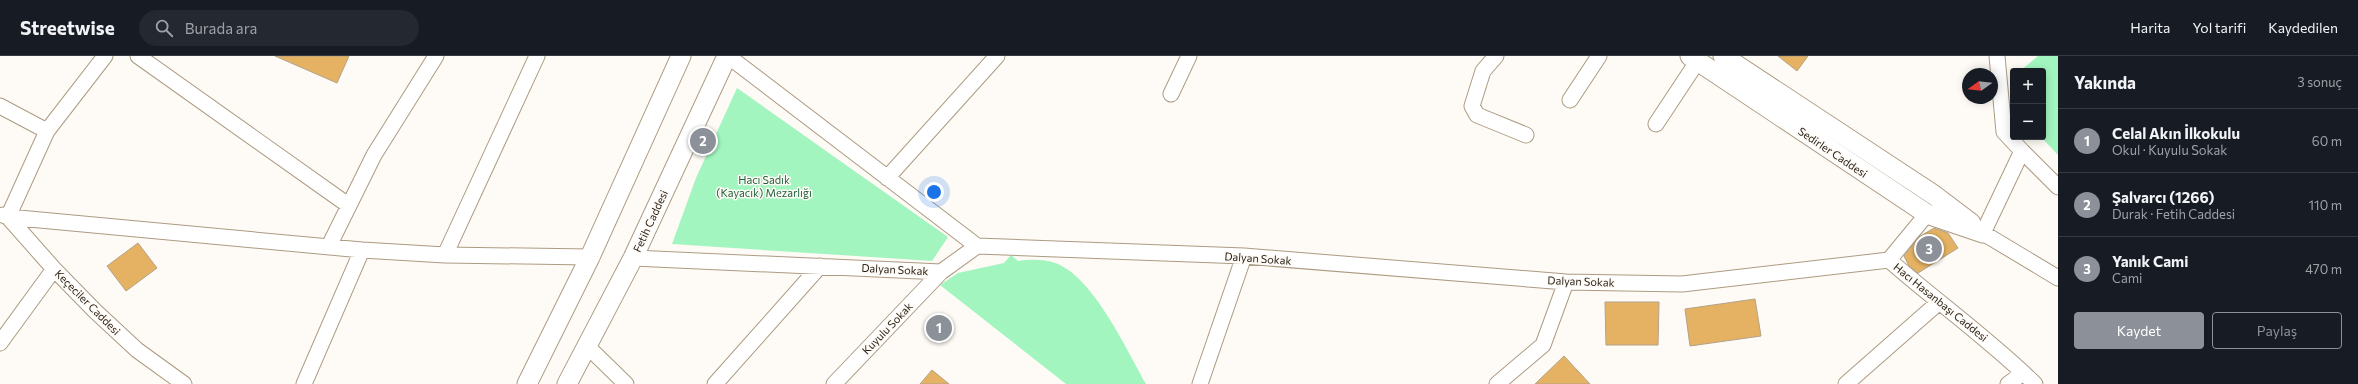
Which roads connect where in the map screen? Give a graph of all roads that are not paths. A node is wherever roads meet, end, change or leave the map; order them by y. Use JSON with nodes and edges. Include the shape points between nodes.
{"nodes":[{"id":1,"x":105,"y":56,"type":"edge"},
{"id":2,"x":138,"y":56,"type":"edge"},
{"id":3,"x":436,"y":56,"type":"edge"},
{"id":4,"x":537,"y":56,"type":"edge"},
{"id":5,"x":681,"y":56,"type":"edge"},
{"id":6,"x":728,"y":56,"type":"edge"},
{"id":7,"x":997,"y":56,"type":"edge"},
{"id":8,"x":1189,"y":56,"type":"edge"},
{"id":9,"x":1496,"y":56,"type":"edge"},
{"id":10,"x":1599,"y":56,"type":"edge"},
{"id":11,"x":1723,"y":56,"type":"edge"},
{"id":12,"x":2000,"y":57,"type":"edge"},
{"id":13,"x":1693,"y":59,"type":"edge"},
{"id":14,"x":1171,"y":94,"type":"dead end"},
{"id":15,"x":1570,"y":100,"type":"dead end"},
{"id":16,"x":0,"y":106,"type":"edge"},
{"id":17,"x":1656,"y":124,"type":"dead end"},
{"id":18,"x":47,"y":131,"type":"junction"},
{"id":19,"x":1526,"y":135,"type":"dead end"},
{"id":20,"x":2022,"y":151,"type":"junction"},
{"id":21,"x":887,"y":178,"type":"junction"},
{"id":22,"x":2058,"y":187,"type":"edge"},
{"id":23,"x":348,"y":205,"type":"junction"},
{"id":24,"x":1927,"y":214,"type":"junction"},
{"id":25,"x":4,"y":215,"type":"edge"},
{"id":26,"x":1983,"y":232,"type":"junction"},
{"id":27,"x":329,"y":246,"type":"junction"},
{"id":28,"x":977,"y":246,"type":"junction"},
{"id":29,"x":362,"y":250,"type":"junction"},
{"id":30,"x":444,"y":255,"type":"junction"},
{"id":31,"x":1244,"y":256,"type":"junction"},
{"id":32,"x":590,"y":257,"type":"junction"},
{"id":33,"x":633,"y":258,"type":"junction"},
{"id":34,"x":1889,"y":260,"type":"junction"},
{"id":35,"x":820,"y":266,"type":"junction"},
{"id":36,"x":54,"y":269,"type":"junction"},
{"id":37,"x":941,"y":272,"type":"junction"},
{"id":38,"x":2058,"y":278,"type":"edge"},
{"id":39,"x":1566,"y":282,"type":"junction"},
{"id":40,"x":1938,"y":303,"type":"junction"},
{"id":41,"x":0,"y":342,"type":"edge"},
{"id":42,"x":587,"y":346,"type":"junction"},
{"id":43,"x":2023,"y":373,"type":"junction"},
{"id":44,"x":184,"y":384,"type":"edge"},
{"id":45,"x":304,"y":384,"type":"edge"},
{"id":46,"x":527,"y":384,"type":"edge"},
{"id":47,"x":567,"y":384,"type":"edge"},
{"id":48,"x":626,"y":384,"type":"edge"},
{"id":49,"x":715,"y":384,"type":"edge"},
{"id":50,"x":834,"y":384,"type":"edge"},
{"id":51,"x":1200,"y":384,"type":"edge"},
{"id":52,"x":1497,"y":384,"type":"edge"},
{"id":53,"x":1846,"y":384,"type":"edge"},
{"id":54,"x":2008,"y":384,"type":"edge"},
{"id":55,"x":2035,"y":384,"type":"edge"}],
"edges":[{"from":1,"to":18,"type":"street"},
{"from":2,"to":23,"type":"street"},
{"from":3,"to":23,"type":"street","via":[[374,156]]},
{"from":4,"to":30,"type":"street"},
{"from":5,"to":32,"type":"main road"},
{"from":6,"to":21,"type":"street"},
{"from":6,"to":33,"type":"main road","name":"Fetih Caddesi"},
{"from":7,"to":21,"type":"street"},
{"from":8,"to":14,"type":"street"},
{"from":9,"to":19,"type":"street","via":[[1483,71],[1472,106],[1477,115]]},
{"from":10,"to":15,"type":"street"},
{"from":11,"to":26,"type":"main road","name":"Sedirler Caddesi","via":[[1934,195]]},
{"from":12,"to":20,"type":"street","via":[[2004,132]]},
{"from":13,"to":17,"type":"street"},
{"from":13,"to":24,"type":"main road","name":"Sedirler Caddesi"},
{"from":16,"to":18,"type":"street"},
{"from":18,"to":25,"type":"street"},
{"from":20,"to":22,"type":"street"},
{"from":20,"to":26,"type":"street"},
{"from":21,"to":28,"type":"street"},
{"from":23,"to":27,"type":"street"},
{"from":24,"to":26,"type":"main road","name":"Sedirler Caddesi"},
{"from":24,"to":34,"type":"street","name":"Hacı Hasanbaşı Caddesi"},
{"from":25,"to":27,"type":"street"},
{"from":25,"to":36,"type":"street","name":"Keçeciler Caddesi"},
{"from":26,"to":38,"type":"street","name":"Sedirler Caddesi"},
{"from":27,"to":29,"type":"street"},
{"from":28,"to":31,"type":"street","name":"Dalyan Sokak"},
{"from":28,"to":37,"type":"street","name":"Dalyan Sokak"},
{"from":29,"to":30,"type":"street"},
{"from":29,"to":45,"type":"street"},
{"from":30,"to":32,"type":"street"},
{"from":31,"to":39,"type":"street","name":"Dalyan Sokak"},
{"from":31,"to":51,"type":"street"},
{"from":32,"to":46,"type":"main road"},
{"from":33,"to":35,"type":"street","name":"Dalyan Sokak"},
{"from":33,"to":42,"type":"main road","name":"Fetih Caddesi"},
{"from":34,"to":39,"type":"street","name":"Dalyan Sokak","via":[[1682,284]]},
{"from":34,"to":40,"type":"street","name":"Hacı Hasanbaşı Caddesi"},
{"from":35,"to":37,"type":"street","name":"Dalyan Sokak"},
{"from":35,"to":49,"type":"street"},
{"from":36,"to":41,"type":"street"},
{"from":36,"to":44,"type":"street","name":"Keçeciler Caddesi","via":[[137,350]]},
{"from":37,"to":50,"type":"street","name":"Kuyulu Sokak"},
{"from":39,"to":52,"type":"street","via":[[1543,345]]},
{"from":40,"to":43,"type":"street","name":"Hacı Hasanbaşı Caddesi","via":[[2001,351]]},
{"from":40,"to":53,"type":"street"},
{"from":42,"to":47,"type":"main road","name":"Fetih Caddesi"},
{"from":42,"to":48,"type":"street"},
{"from":43,"to":54,"type":"street"},
{"from":43,"to":55,"type":"street","name":"Hacı Hasanbaşı Caddesi"}]}
